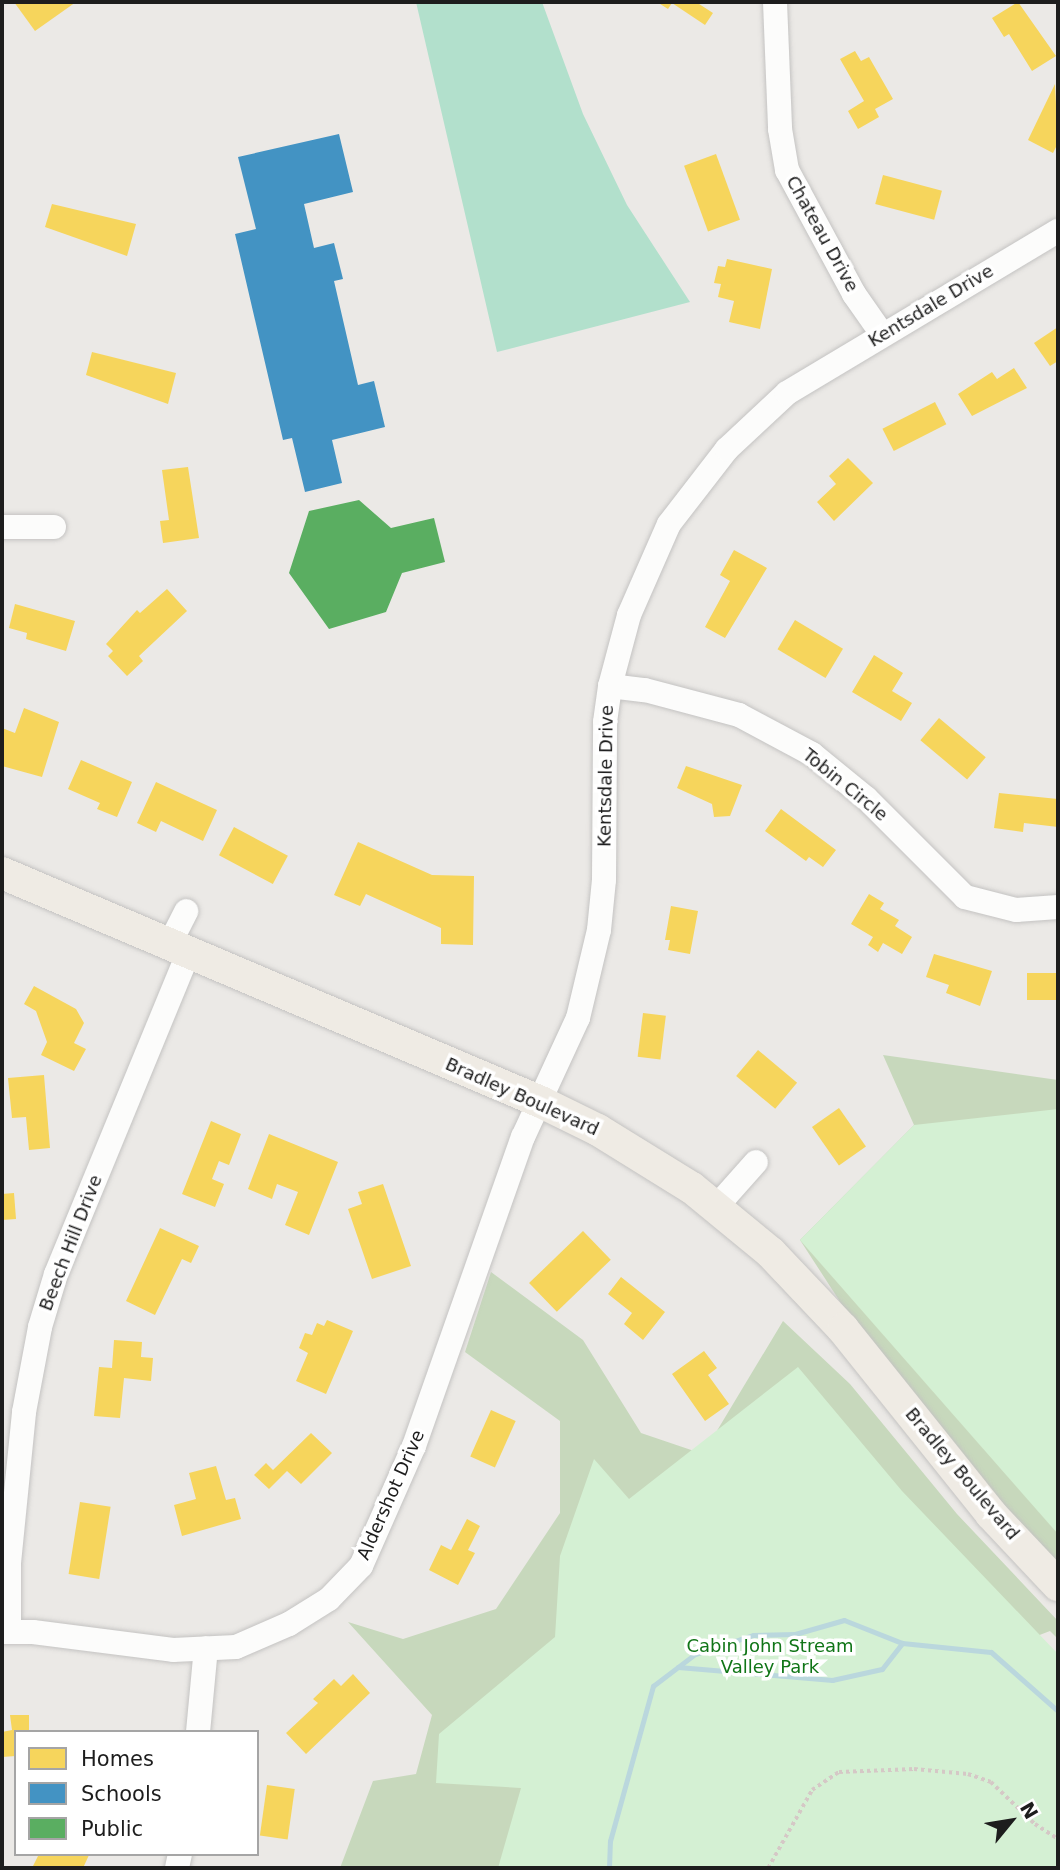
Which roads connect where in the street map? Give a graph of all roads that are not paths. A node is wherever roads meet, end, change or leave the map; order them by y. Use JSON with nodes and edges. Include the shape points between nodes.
{"nodes":[{"id":1,"x":775,"y":2,"type":"edge"},
{"id":2,"x":1058,"y":231,"type":"edge"},
{"id":3,"x":882,"y":334,"type":"junction"},
{"id":4,"x":2,"y":527,"type":"edge"},
{"id":5,"x":54,"y":527,"type":"dead end"},
{"id":6,"x":610,"y":686,"type":"junction"},
{"id":7,"x":2,"y":873,"type":"edge"},
{"id":8,"x":1058,"y":907,"type":"edge"},
{"id":9,"x":186,"y":911,"type":"dead end"},
{"id":10,"x":178,"y":949,"type":"junction"},
{"id":11,"x":541,"y":1102,"type":"junction"},
{"id":12,"x":756,"y":1162,"type":"dead end"},
{"id":13,"x":716,"y":1208,"type":"junction"},
{"id":14,"x":13,"y":1410,"type":"edge"},
{"id":15,"x":1058,"y":1584,"type":"edge"},
{"id":16,"x":6,"y":1632,"type":"edge"},
{"id":17,"x":206,"y":1648,"type":"junction"},
{"id":18,"x":198,"y":1730,"type":"edge"}],
"edges":[{"from":1,"to":3,"type":"street","name":"Chateau Drive","via":[[780,129],[787,170],[854,294]]},
{"from":2,"to":3,"type":"street","name":"Kentsdale Drive"},
{"from":3,"to":6,"type":"street","name":"Kentsdale Drive","via":[[787,393],[727,449],[695,487],[648,566]]},
{"from":4,"to":5,"type":"street"},
{"from":6,"to":8,"type":"street","name":"Tobin Circle","via":[[645,690],[739,715],[811,754],[866,798],[965,897],[1016,911]]},
{"from":6,"to":11,"type":"street","name":"Kentsdale Drive","via":[[599,930],[578,1018]]},
{"from":7,"to":10,"type":"main road","name":"Bradley Boulevard"},
{"from":9,"to":10,"type":"street","name":"Beech Hill Drive"},
{"from":10,"to":11,"type":"main road","name":"Bradley Boulevard"},
{"from":10,"to":14,"type":"street","name":"Beech Hill Drive","via":[[56,1274]]},
{"from":11,"to":13,"type":"main road","name":"Bradley Boulevard","via":[[598,1130]]},
{"from":11,"to":17,"type":"street","name":"Aldershot Drive","via":[[523,1137],[414,1446],[361,1566],[329,1599],[289,1624],[236,1647]]},
{"from":12,"to":13,"type":"street"},
{"from":13,"to":15,"type":"main road","name":"Bradley Boulevard","via":[[771,1253],[843,1329],[991,1514]]},
{"from":14,"to":16,"type":"street","name":"Beech Hill Drive"},
{"from":16,"to":17,"type":"street","name":"Aldershot Drive","via":[[173,1650]]},
{"from":17,"to":18,"type":"street"}]}
